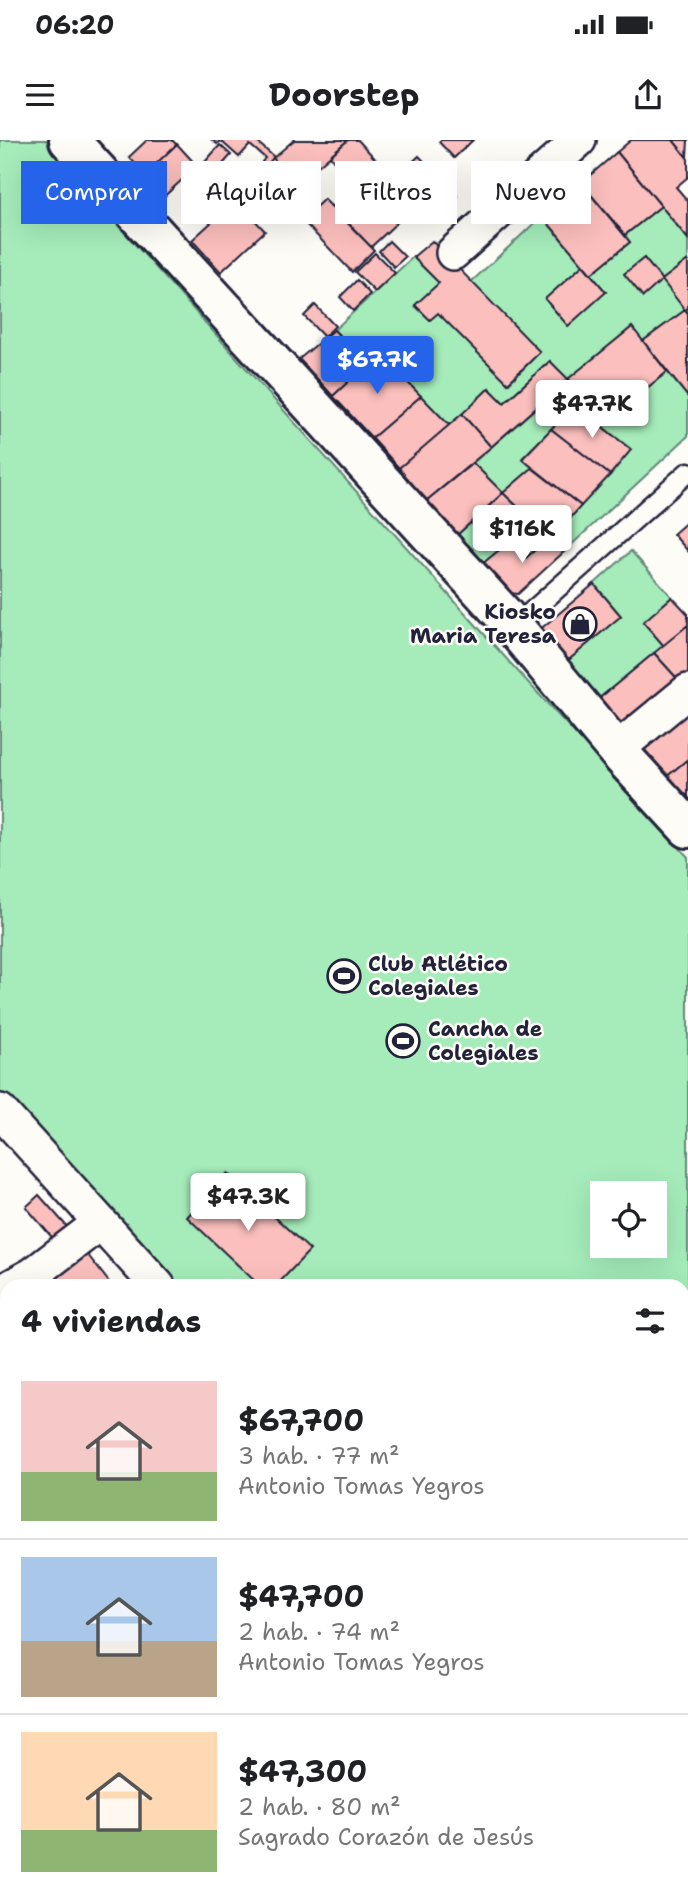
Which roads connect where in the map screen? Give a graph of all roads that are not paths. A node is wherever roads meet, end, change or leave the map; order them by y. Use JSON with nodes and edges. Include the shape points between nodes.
{"nodes":[{"id":1,"x":69,"y":140,"type":"edge"},
{"id":2,"x":579,"y":140,"type":"edge"},
{"id":3,"x":453,"y":253,"type":"dead end"},
{"id":4,"x":688,"y":472,"type":"edge"},
{"id":5,"x":514,"y":627,"type":"junction"},
{"id":6,"x":688,"y":691,"type":"edge"},
{"id":7,"x":617,"y":750,"type":"junction"},
{"id":8,"x":688,"y":828,"type":"edge"},
{"id":9,"x":0,"y":1111,"type":"edge"},
{"id":10,"x":100,"y":1223,"type":"junction"},
{"id":11,"x":25,"y":1279,"type":"edge"},
{"id":12,"x":152,"y":1279,"type":"edge"}],
"edges":[{"from":1,"to":5,"type":"street"},
{"from":2,"to":3,"type":"street"},
{"from":4,"to":5,"type":"lane"},
{"from":5,"to":7,"type":"street"},
{"from":6,"to":7,"type":"street"},
{"from":7,"to":8,"type":"street"},
{"from":9,"to":10,"type":"street"},
{"from":10,"to":11,"type":"street"},
{"from":10,"to":12,"type":"street"}]}
